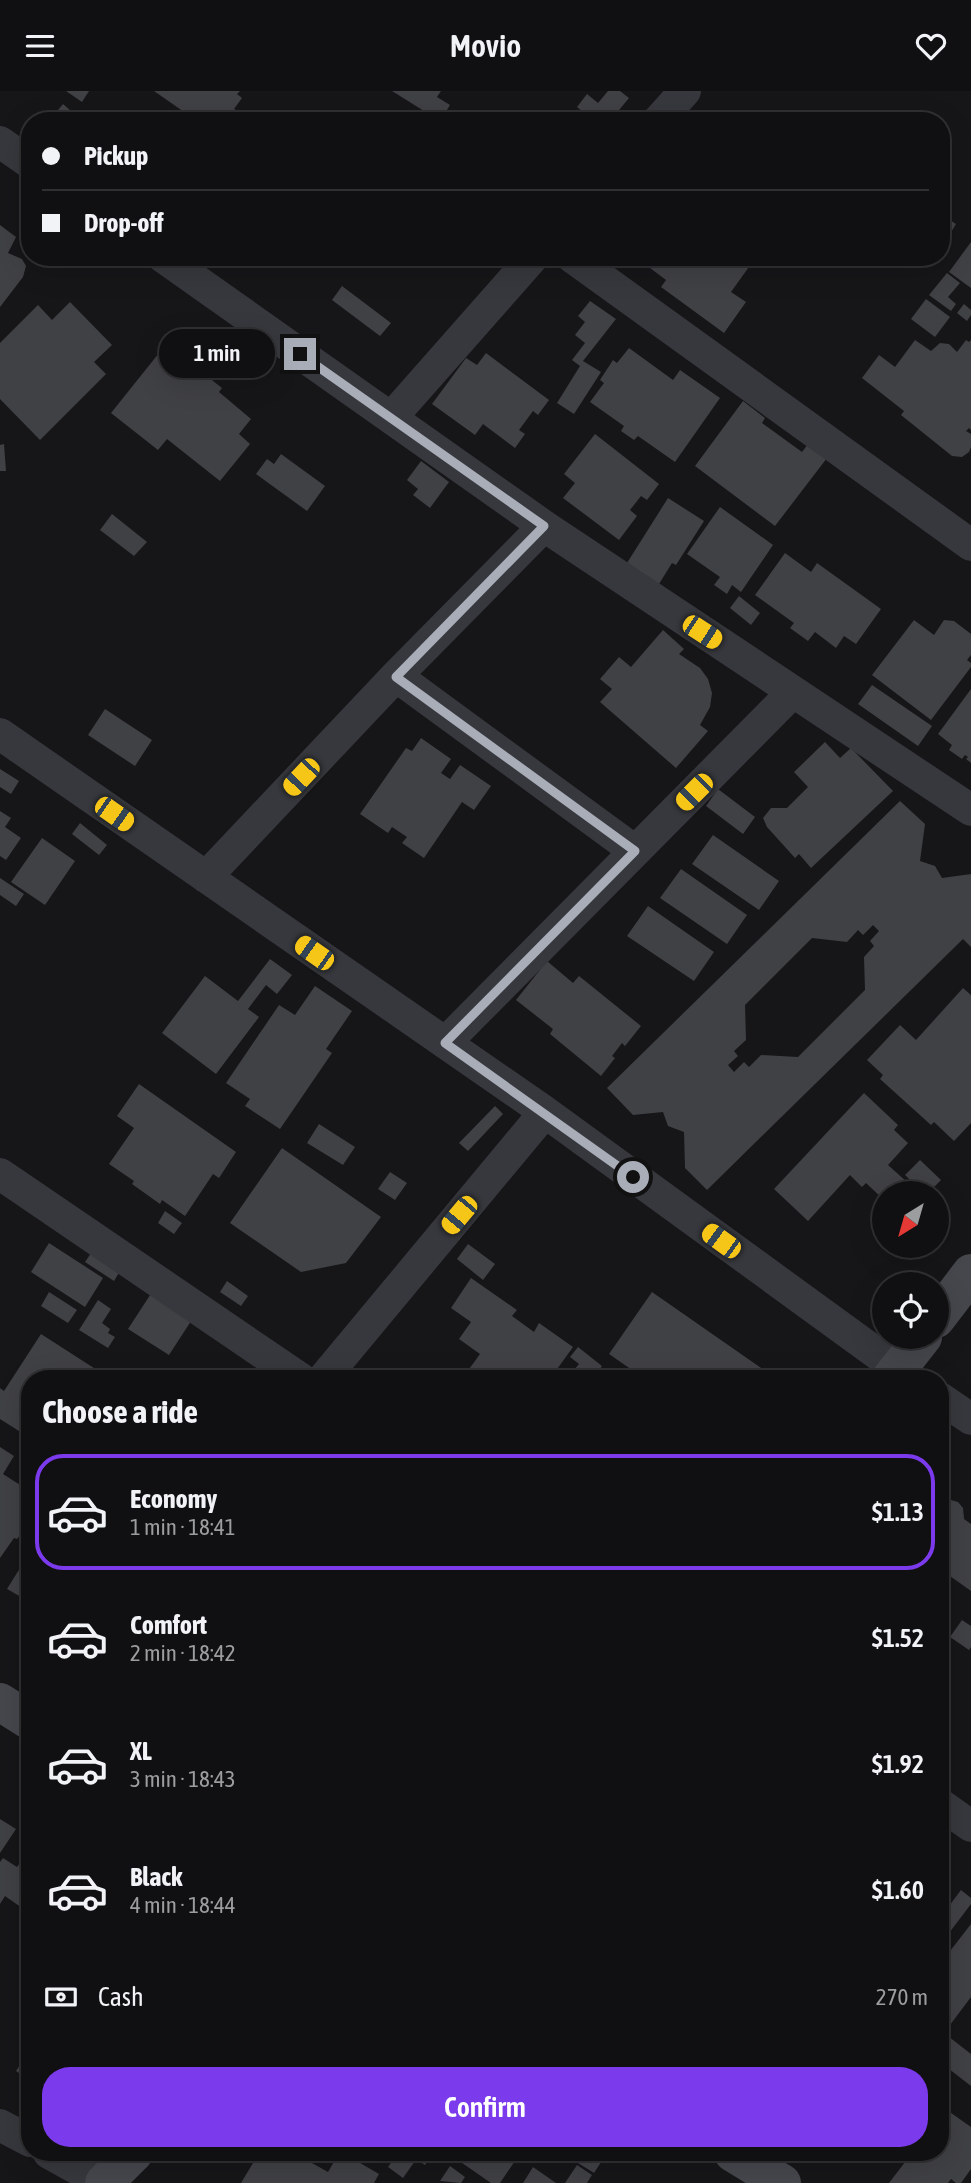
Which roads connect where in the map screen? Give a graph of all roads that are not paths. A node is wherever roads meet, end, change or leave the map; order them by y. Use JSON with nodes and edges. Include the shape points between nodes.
{"nodes":[{"id":1,"x":685,"y":91,"type":"edge"},
{"id":2,"x":666,"y":112,"type":"edge"},
{"id":3,"x":0,"y":142,"type":"edge"},
{"id":4,"x":21,"y":157,"type":"edge"},
{"id":5,"x":176,"y":266,"type":"edge"},
{"id":6,"x":525,"y":266,"type":"edge"},
{"id":7,"x":584,"y":266,"type":"edge"},
{"id":8,"x":391,"y":418,"type":"junction"},
{"id":9,"x":544,"y":526,"type":"junction"},
{"id":10,"x":971,"y":545,"type":"edge"},
{"id":11,"x":396,"y":677,"type":"junction"},
{"id":12,"x":793,"y":692,"type":"junction"},
{"id":13,"x":0,"y":734,"type":"edge"},
{"id":14,"x":971,"y":810,"type":"edge"},
{"id":15,"x":635,"y":851,"type":"junction"},
{"id":16,"x":206,"y":877,"type":"junction"},
{"id":17,"x":445,"y":1043,"type":"junction"},
{"id":18,"x":545,"y":1112,"type":"junction"},
{"id":19,"x":2,"y":1181,"type":"edge"},
{"id":20,"x":971,"y":1273,"type":"edge"},
{"id":21,"x":949,"y":1302,"type":"edge"},
{"id":22,"x":916,"y":1349,"type":"edge"},
{"id":23,"x":287,"y":1370,"type":"edge"},
{"id":24,"x":330,"y":1370,"type":"edge"},
{"id":25,"x":892,"y":1370,"type":"edge"},
{"id":26,"x":904,"y":1370,"type":"edge"},
{"id":27,"x":949,"y":1404,"type":"edge"},
{"id":28,"x":971,"y":1419,"type":"edge"},
{"id":29,"x":0,"y":1702,"type":"edge"},
{"id":30,"x":21,"y":1715,"type":"edge"},
{"id":31,"x":949,"y":1810,"type":"edge"},
{"id":32,"x":971,"y":1826,"type":"edge"},
{"id":33,"x":0,"y":2125,"type":"edge"},
{"id":34,"x":21,"y":2136,"type":"edge"},
{"id":35,"x":63,"y":2161,"type":"edge"},
{"id":36,"x":126,"y":2161,"type":"edge"},
{"id":37,"x":746,"y":2161,"type":"edge"},
{"id":38,"x":103,"y":2183,"type":"edge"},
{"id":39,"x":782,"y":2183,"type":"edge"}],
"edges":[{"from":1,"to":2,"type":"street"},
{"from":3,"to":4,"type":"street"},
{"from":5,"to":8,"type":"street"},
{"from":6,"to":8,"type":"street"},
{"from":7,"to":10,"type":"street"},
{"from":8,"to":9,"type":"street"},
{"from":9,"to":11,"type":"street"},
{"from":9,"to":12,"type":"street"},
{"from":11,"to":15,"type":"street"},
{"from":11,"to":16,"type":"street"},
{"from":12,"to":14,"type":"street"},
{"from":12,"to":15,"type":"street"},
{"from":13,"to":16,"type":"street"},
{"from":15,"to":17,"type":"street"},
{"from":16,"to":17,"type":"street"},
{"from":17,"to":18,"type":"street"},
{"from":18,"to":24,"type":"street"},
{"from":18,"to":25,"type":"street"},
{"from":19,"to":23,"type":"street"},
{"from":20,"to":21,"type":"street"},
{"from":22,"to":26,"type":"street"},
{"from":27,"to":28,"type":"street"},
{"from":29,"to":30,"type":"street"},
{"from":31,"to":32,"type":"street"},
{"from":33,"to":34,"type":"street"},
{"from":35,"to":38,"type":"street"},
{"from":36,"to":38,"type":"street"},
{"from":37,"to":39,"type":"street"}]}
